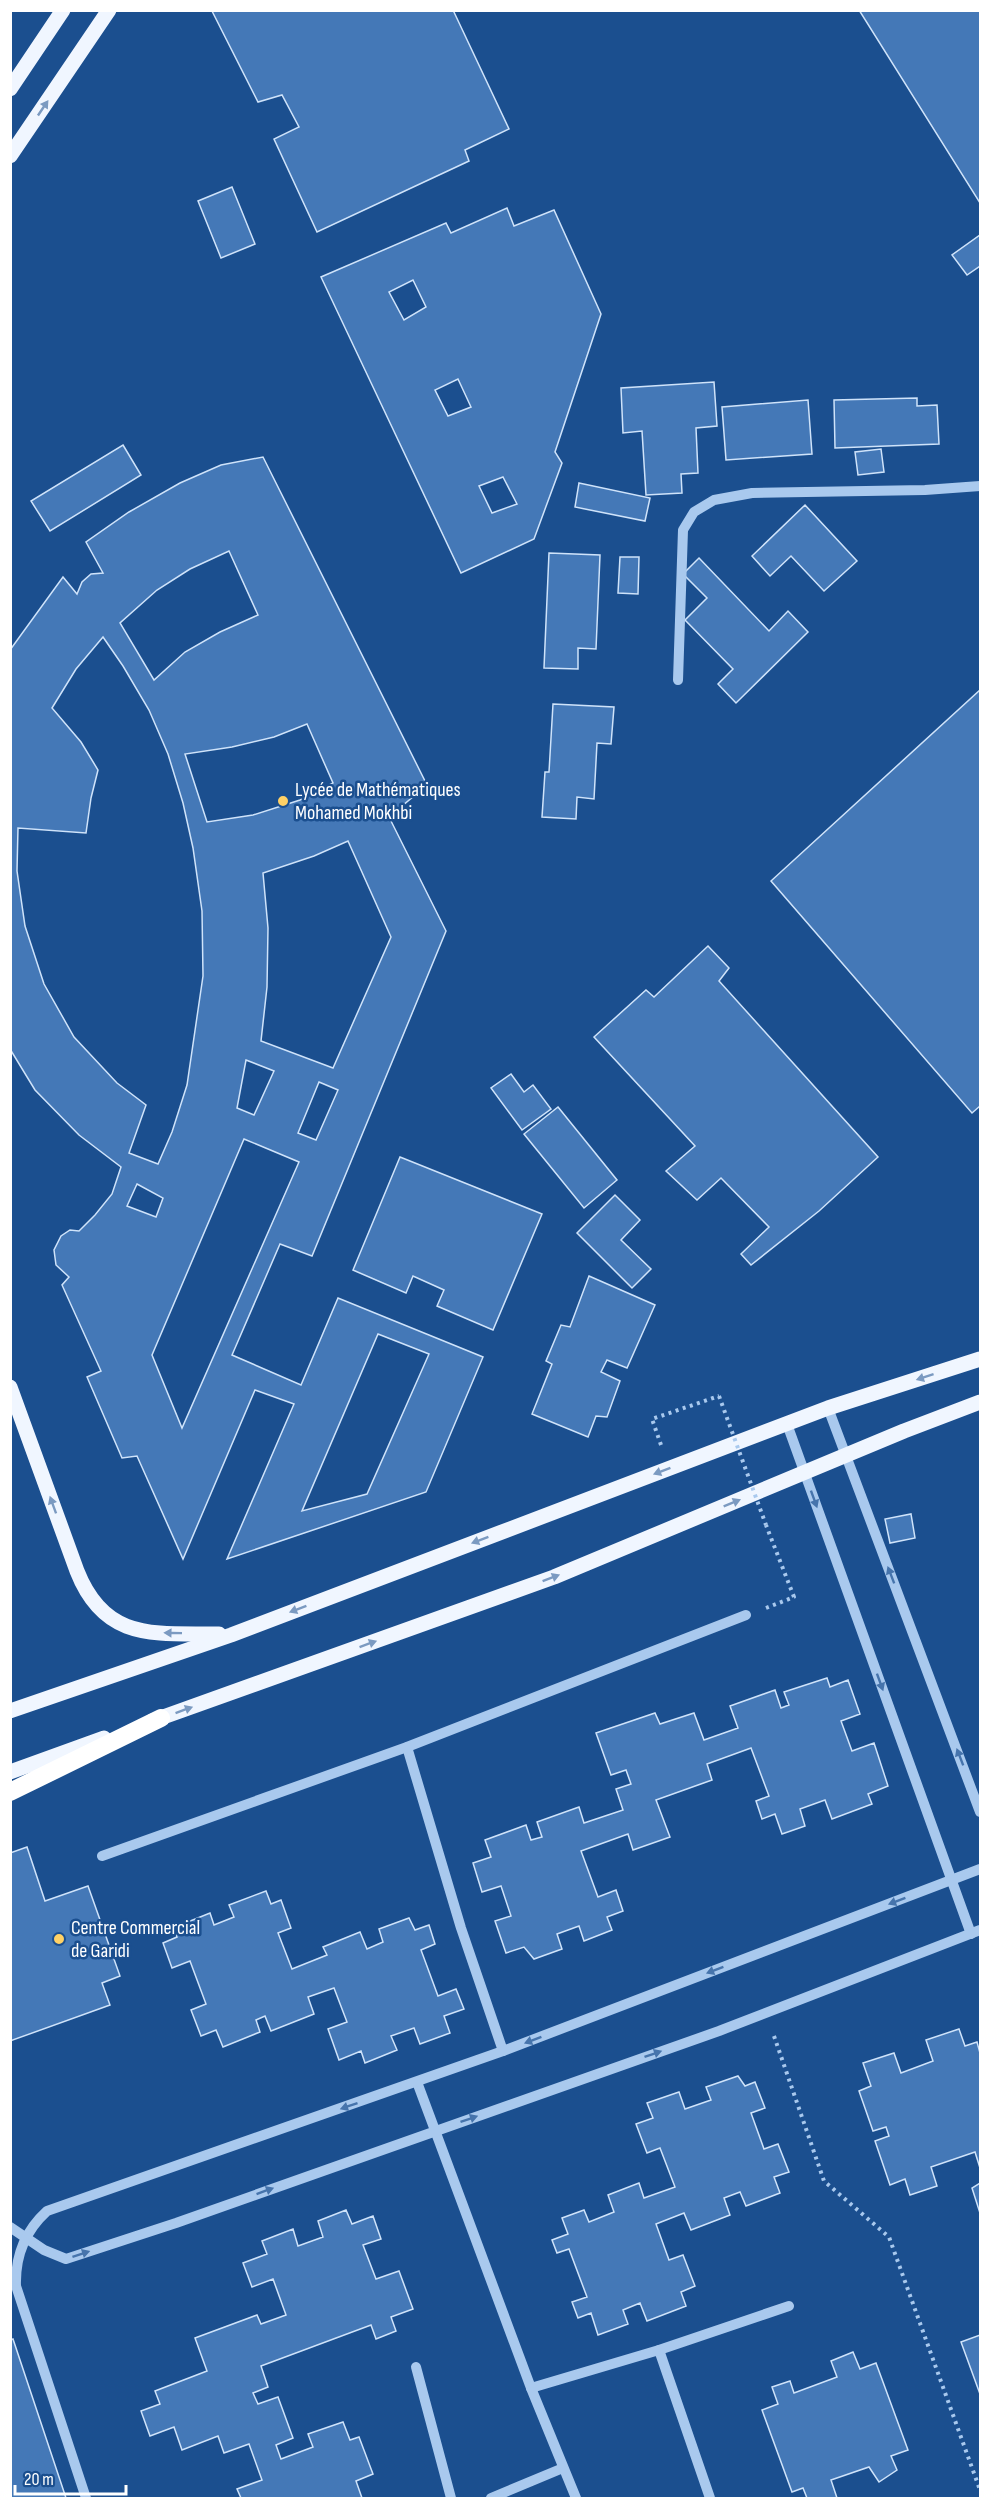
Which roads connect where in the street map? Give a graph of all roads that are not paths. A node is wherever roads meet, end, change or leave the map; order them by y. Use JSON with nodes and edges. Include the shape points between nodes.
{"nodes":[{"id":1,"x":63,"y":10,"type":"edge"},
{"id":2,"x":109,"y":10,"type":"edge"},
{"id":3,"x":10,"y":89,"type":"edge"},
{"id":4,"x":10,"y":156,"type":"edge"},
{"id":5,"x":981,"y":486,"type":"edge"},
{"id":6,"x":678,"y":680,"type":"dead end"},
{"id":7,"x":981,"y":1359,"type":"edge"},
{"id":8,"x":10,"y":1387,"type":"edge"},
{"id":9,"x":981,"y":1402,"type":"edge"},
{"id":10,"x":828,"y":1408,"type":"junction"},
{"id":11,"x":787,"y":1424,"type":"junction"},
{"id":12,"x":845,"y":1456,"type":"junction"},
{"id":13,"x":805,"y":1473,"type":"junction"},
{"id":14,"x":746,"y":1615,"type":"dead end"},
{"id":15,"x":231,"y":1635,"type":"junction"},
{"id":16,"x":10,"y":1711,"type":"edge"},
{"id":17,"x":161,"y":1718,"type":"junction"},
{"id":18,"x":407,"y":1747,"type":"junction"},
{"id":19,"x":10,"y":1772,"type":"edge"},
{"id":20,"x":10,"y":1792,"type":"edge"},
{"id":21,"x":981,"y":1812,"type":"edge"},
{"id":22,"x":102,"y":1856,"type":"dead end"},
{"id":23,"x":981,"y":1869,"type":"edge"},
{"id":24,"x":952,"y":1880,"type":"junction"},
{"id":25,"x":976,"y":1932,"type":"edge"},
{"id":26,"x":503,"y":2051,"type":"junction"},
{"id":27,"x":417,"y":2082,"type":"junction"},
{"id":28,"x":435,"y":2131,"type":"junction"},
{"id":29,"x":10,"y":2228,"type":"edge"},
{"id":30,"x":26,"y":2237,"type":"junction"},
{"id":31,"x":15,"y":2303,"type":"edge"},
{"id":32,"x":789,"y":2306,"type":"dead end"},
{"id":33,"x":659,"y":2350,"type":"junction"},
{"id":34,"x":416,"y":2367,"type":"dead end"},
{"id":35,"x":531,"y":2388,"type":"junction"},
{"id":36,"x":563,"y":2468,"type":"junction"},
{"id":37,"x":86,"y":2499,"type":"edge"},
{"id":38,"x":451,"y":2499,"type":"edge"},
{"id":39,"x":491,"y":2499,"type":"edge"},
{"id":40,"x":576,"y":2499,"type":"edge"},
{"id":41,"x":710,"y":2499,"type":"edge"}],
"edges":[{"from":1,"to":3,"type":"main road"},
{"from":4,"to":2,"type":"main road","one_way":true},
{"from":5,"to":6,"type":"street","via":[[752,493],[714,500],[694,512],[683,530]]},
{"from":7,"to":10,"type":"main road","one_way":true},
{"from":15,"to":8,"type":"main road","one_way":true,"via":[[131,1629],[97,1607],[77,1571]]},
{"from":9,"to":12,"type":"main road"},
{"from":10,"to":11,"type":"main road"},
{"from":10,"to":12,"type":"street"},
{"from":11,"to":13,"type":"street"},
{"from":11,"to":15,"type":"main road","one_way":true},
{"from":12,"to":13,"type":"main road"},
{"from":21,"to":12,"type":"street","one_way":true},
{"from":17,"to":13,"type":"main road","one_way":true,"via":[[554,1577]]},
{"from":13,"to":24,"type":"street","one_way":true},
{"from":14,"to":18,"type":"street"},
{"from":15,"to":16,"type":"main road"},
{"from":17,"to":19,"type":"main road"},
{"from":17,"to":20,"type":"highway"},
{"from":18,"to":22,"type":"street"},
{"from":18,"to":26,"type":"street","via":[[461,1928]]},
{"from":23,"to":24,"type":"street"},
{"from":24,"to":25,"type":"street"},
{"from":24,"to":26,"type":"street","one_way":true},
{"from":28,"to":25,"type":"street","one_way":true,"via":[[766,2013]]},
{"from":26,"to":27,"type":"street"},
{"from":27,"to":28,"type":"street"},
{"from":27,"to":30,"type":"street","one_way":true,"via":[[47,2211]]},
{"from":30,"to":28,"type":"street","one_way":true,"via":[[66,2259]]},
{"from":28,"to":35,"type":"street"},
{"from":29,"to":30,"type":"street"},
{"from":30,"to":31,"type":"street","via":[[16,2270]]},
{"from":31,"to":37,"type":"street"},
{"from":32,"to":33,"type":"street"},
{"from":33,"to":35,"type":"street"},
{"from":33,"to":41,"type":"street"},
{"from":34,"to":38,"type":"street"},
{"from":35,"to":36,"type":"street"},
{"from":36,"to":39,"type":"street"},
{"from":36,"to":40,"type":"street"}]}
